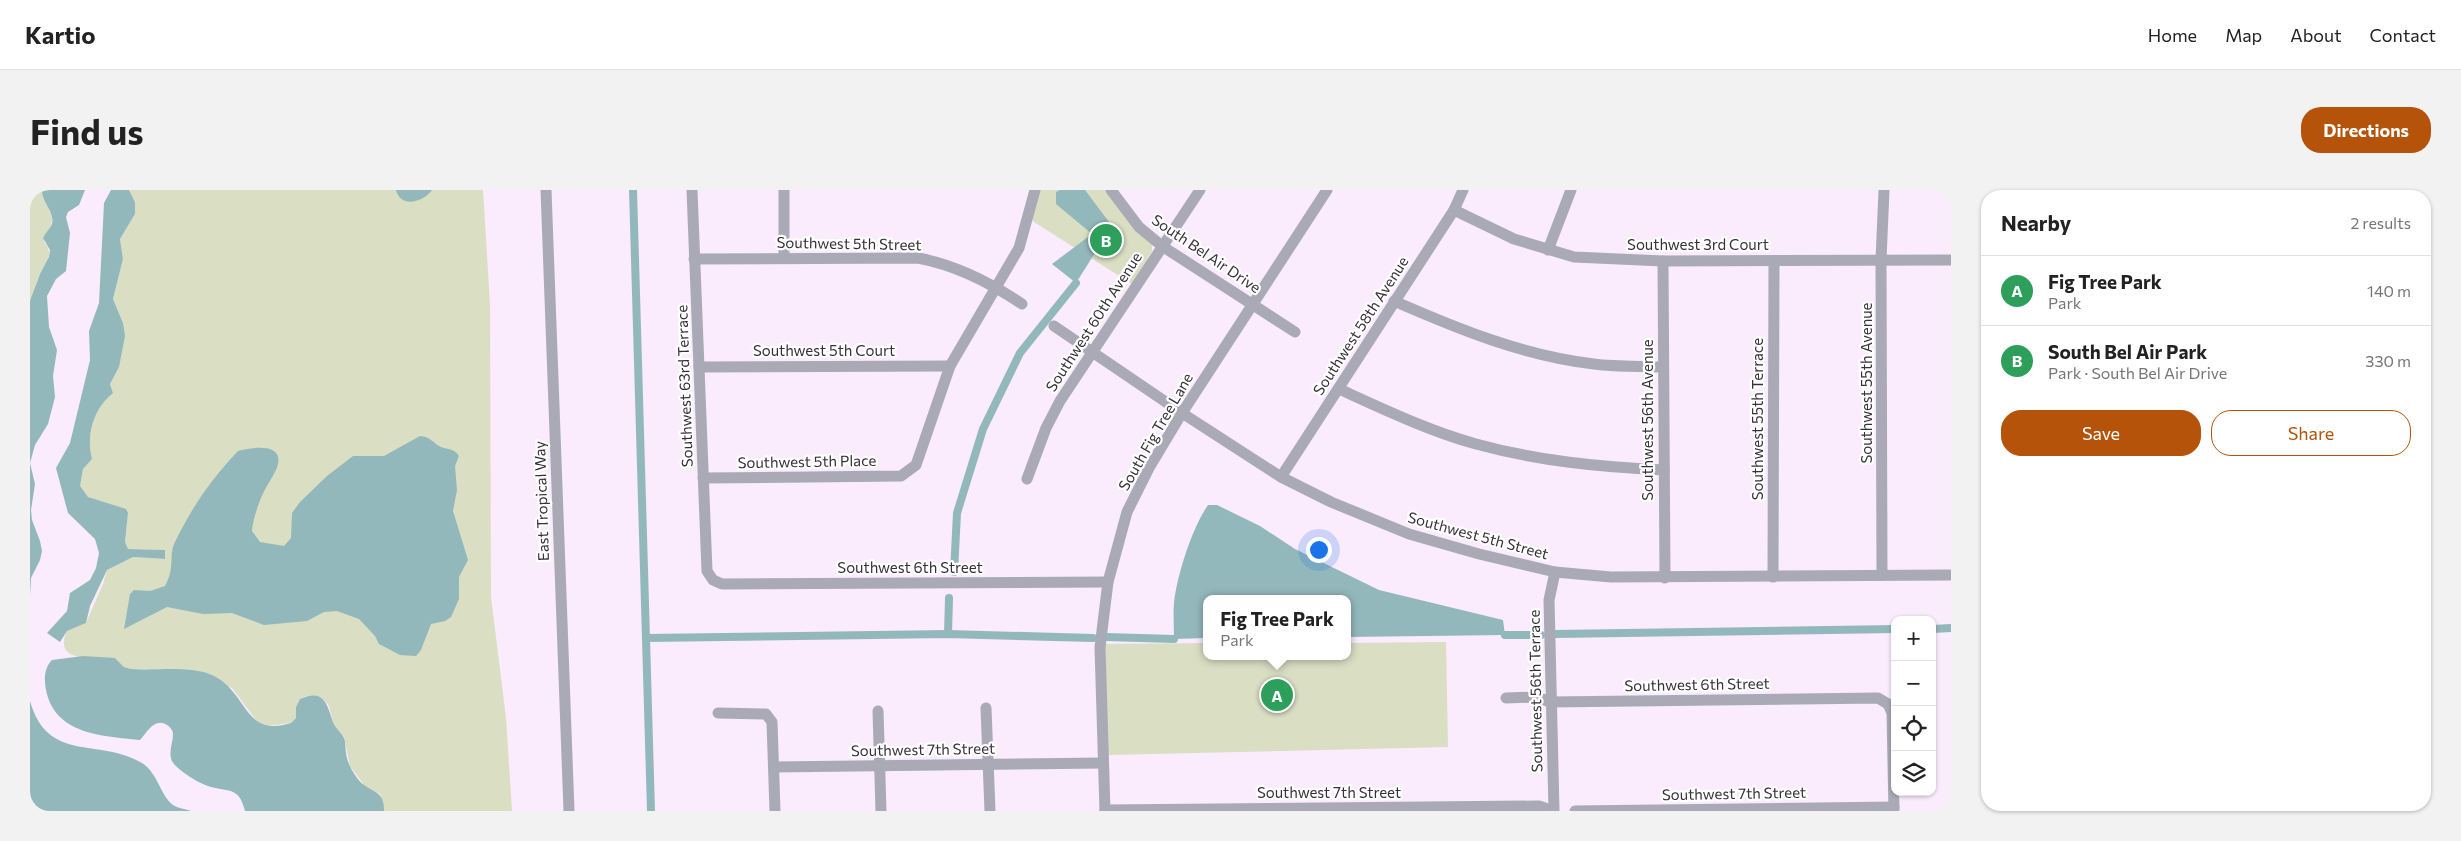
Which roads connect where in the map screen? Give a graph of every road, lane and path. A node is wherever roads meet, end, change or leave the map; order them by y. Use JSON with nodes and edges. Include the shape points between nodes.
{"nodes":[{"id":1,"x":546,"y":190,"type":"edge"},
{"id":2,"x":692,"y":190,"type":"edge"},
{"id":3,"x":784,"y":190,"type":"edge"},
{"id":4,"x":1035,"y":190,"type":"edge"},
{"id":5,"x":1111,"y":190,"type":"edge"},
{"id":6,"x":1200,"y":190,"type":"edge"},
{"id":7,"x":1327,"y":190,"type":"edge"},
{"id":8,"x":1463,"y":190,"type":"edge"},
{"id":9,"x":1571,"y":190,"type":"edge"},
{"id":10,"x":1884,"y":190,"type":"edge"},
{"id":11,"x":1454,"y":210,"type":"junction"},
{"id":12,"x":1162,"y":246,"type":"junction"},
{"id":13,"x":1548,"y":250,"type":"junction"},
{"id":14,"x":784,"y":258,"type":"junction"},
{"id":15,"x":694,"y":259,"type":"junction"},
{"id":16,"x":1881,"y":260,"type":"junction"},
{"id":17,"x":1951,"y":260,"type":"edge"},
{"id":18,"x":1663,"y":261,"type":"junction"},
{"id":19,"x":1774,"y":261,"type":"junction"},
{"id":20,"x":997,"y":287,"type":"junction"},
{"id":21,"x":1394,"y":302,"type":"junction"},
{"id":22,"x":1022,"y":304,"type":"dead end"},
{"id":23,"x":1252,"y":304,"type":"junction"},
{"id":24,"x":1054,"y":326,"type":"dead end"},
{"id":25,"x":1295,"y":332,"type":"dead end"},
{"id":26,"x":1092,"y":351,"type":"junction"},
{"id":27,"x":950,"y":366,"type":"junction"},
{"id":28,"x":699,"y":367,"type":"junction"},
{"id":29,"x":1663,"y":367,"type":"junction"},
{"id":30,"x":1339,"y":389,"type":"junction"},
{"id":31,"x":1182,"y":413,"type":"junction"},
{"id":32,"x":1664,"y":470,"type":"junction"},
{"id":33,"x":1281,"y":476,"type":"junction"},
{"id":34,"x":703,"y":478,"type":"junction"},
{"id":35,"x":1026,"y":479,"type":"dead end"},
{"id":36,"x":1555,"y":572,"type":"junction"},
{"id":37,"x":1882,"y":575,"type":"junction"},
{"id":38,"x":1951,"y":575,"type":"edge"},
{"id":39,"x":1773,"y":577,"type":"junction"},
{"id":40,"x":1665,"y":578,"type":"junction"},
{"id":41,"x":713,"y":580,"type":"joint"},
{"id":42,"x":1108,"y":582,"type":"junction"},
{"id":43,"x":1506,"y":698,"type":"dead end"},
{"id":44,"x":1550,"y":702,"type":"junction"},
{"id":45,"x":986,"y":708,"type":"dead end"},
{"id":46,"x":878,"y":711,"type":"dead end"},
{"id":47,"x":718,"y":713,"type":"dead end"},
{"id":48,"x":1102,"y":763,"type":"junction"},
{"id":49,"x":989,"y":764,"type":"junction"},
{"id":50,"x":879,"y":766,"type":"junction"},
{"id":51,"x":774,"y":767,"type":"junction"},
{"id":52,"x":1894,"y":809,"type":"edge"},
{"id":53,"x":1105,"y":810,"type":"edge"},
{"id":54,"x":569,"y":811,"type":"edge"},
{"id":55,"x":775,"y":811,"type":"edge"},
{"id":56,"x":881,"y":811,"type":"edge"},
{"id":57,"x":990,"y":811,"type":"edge"},
{"id":58,"x":1553,"y":811,"type":"edge"},
{"id":59,"x":1575,"y":811,"type":"edge"}],
"edges":[{"from":1,"to":54,"type":"street","name":"East Tropical Way"},
{"from":2,"to":15,"type":"street","name":"Southwest 63rd Terrace"},
{"from":3,"to":14,"type":"street"},
{"from":4,"to":20,"type":"street","via":[[1019,248]]},
{"from":5,"to":12,"type":"street","name":"South Bel Air Drive","via":[[1139,227]]},
{"from":6,"to":12,"type":"street","name":"Southwest 60th Avenue"},
{"from":7,"to":23,"type":"street","name":"South Fig Tree Lane"},
{"from":8,"to":11,"type":"street","name":"Southwest 58th Avenue"},
{"from":9,"to":13,"type":"street"},
{"from":10,"to":16,"type":"street","name":"Southwest 55th Avenue"},
{"from":11,"to":13,"type":"street","name":"Southwest 3rd Court","via":[[1506,236]]},
{"from":11,"to":21,"type":"street","name":"Southwest 58th Avenue"},
{"from":12,"to":23,"type":"street","name":"South Bel Air Drive"},
{"from":12,"to":26,"type":"street","name":"Southwest 60th Avenue"},
{"from":13,"to":18,"type":"street","name":"Southwest 3rd Court","via":[[1574,257]]},
{"from":14,"to":15,"type":"street","name":"Southwest 5th Street"},
{"from":14,"to":20,"type":"street","name":"Southwest 5th Street","via":[[918,258],[939,262]]},
{"from":15,"to":28,"type":"street","name":"Southwest 63rd Terrace"},
{"from":16,"to":17,"type":"street","name":"Southwest 3rd Court"},
{"from":16,"to":19,"type":"street","name":"Southwest 3rd Court"},
{"from":16,"to":37,"type":"street","name":"Southwest 55th Avenue"},
{"from":18,"to":19,"type":"street","name":"Southwest 3rd Court"},
{"from":18,"to":29,"type":"street","name":"Southwest 56th Avenue"},
{"from":19,"to":39,"type":"street","name":"Southwest 55th Terrace"},
{"from":20,"to":22,"type":"street","name":"Southwest 5th Street"},
{"from":20,"to":27,"type":"street"},
{"from":21,"to":29,"type":"street","via":[[1474,335],[1547,355],[1594,364]]},
{"from":21,"to":30,"type":"street","name":"Southwest 58th Avenue"},
{"from":23,"to":25,"type":"street","name":"South Bel Air Drive"},
{"from":23,"to":31,"type":"street","name":"South Fig Tree Lane"},
{"from":24,"to":26,"type":"street","name":"Southwest 5th Street"},
{"from":26,"to":31,"type":"street","name":"Southwest 5th Street"},
{"from":26,"to":35,"type":"street","name":"Southwest 60th Avenue","via":[[1053,414]]},
{"from":27,"to":28,"type":"street","name":"Southwest 5th Court"},
{"from":27,"to":34,"type":"street","name":"Southwest 5th Place","via":[[916,465],[901,476]]},
{"from":28,"to":34,"type":"street","name":"Southwest 63rd Terrace"},
{"from":29,"to":32,"type":"street","name":"Southwest 56th Avenue"},
{"from":30,"to":32,"type":"street","via":[[1475,444],[1537,459],[1597,467]]},
{"from":30,"to":33,"type":"street","name":"Southwest 58th Avenue"},
{"from":31,"to":33,"type":"street","name":"Southwest 5th Street"},
{"from":31,"to":42,"type":"street","name":"South Fig Tree Lane","via":[[1127,512]]},
{"from":32,"to":40,"type":"street","name":"Southwest 56th Avenue"},
{"from":33,"to":36,"type":"street","name":"Southwest 5th Street","via":[[1331,502],[1408,534]]},
{"from":34,"to":41,"type":"street","name":"Southwest 63rd Terrace","via":[[707,571]]},
{"from":36,"to":40,"type":"street","name":"Southwest 5th Street"},
{"from":36,"to":44,"type":"street","name":"Southwest 56th Terrace","via":[[1549,600]]},
{"from":37,"to":38,"type":"street","name":"Southwest 5th Street"},
{"from":37,"to":39,"type":"street","name":"Southwest 5th Street"},
{"from":39,"to":40,"type":"street","name":"Southwest 5th Street"},
{"from":41,"to":42,"type":"street","name":"Southwest 6th Street","via":[[722,584]]},
{"from":42,"to":48,"type":"street","name":"South Fig Tree Lane","via":[[1100,647]]},
{"from":43,"to":44,"type":"street","name":"Southwest 6th Street","via":[[1537,697]]},
{"from":44,"to":52,"type":"street","name":"Southwest 6th Street","via":[[1878,698],[1888,704],[1892,713]]},
{"from":44,"to":58,"type":"street","name":"Southwest 56th Terrace"},
{"from":45,"to":49,"type":"street"},
{"from":46,"to":50,"type":"street"},
{"from":47,"to":51,"type":"street","via":[[766,714],[772,722]]},
{"from":48,"to":49,"type":"street","name":"Southwest 7th Street"},
{"from":48,"to":53,"type":"street","name":"South Fig Tree Lane"},
{"from":49,"to":50,"type":"street","name":"Southwest 7th Street"},
{"from":49,"to":57,"type":"street"},
{"from":50,"to":51,"type":"street","name":"Southwest 7th Street"},
{"from":50,"to":56,"type":"street"},
{"from":51,"to":55,"type":"street"},
{"from":52,"to":59,"type":"street","name":"Southwest 7th Street"},
{"from":53,"to":58,"type":"street","name":"Southwest 7th Street","via":[[1539,806]]}]}
